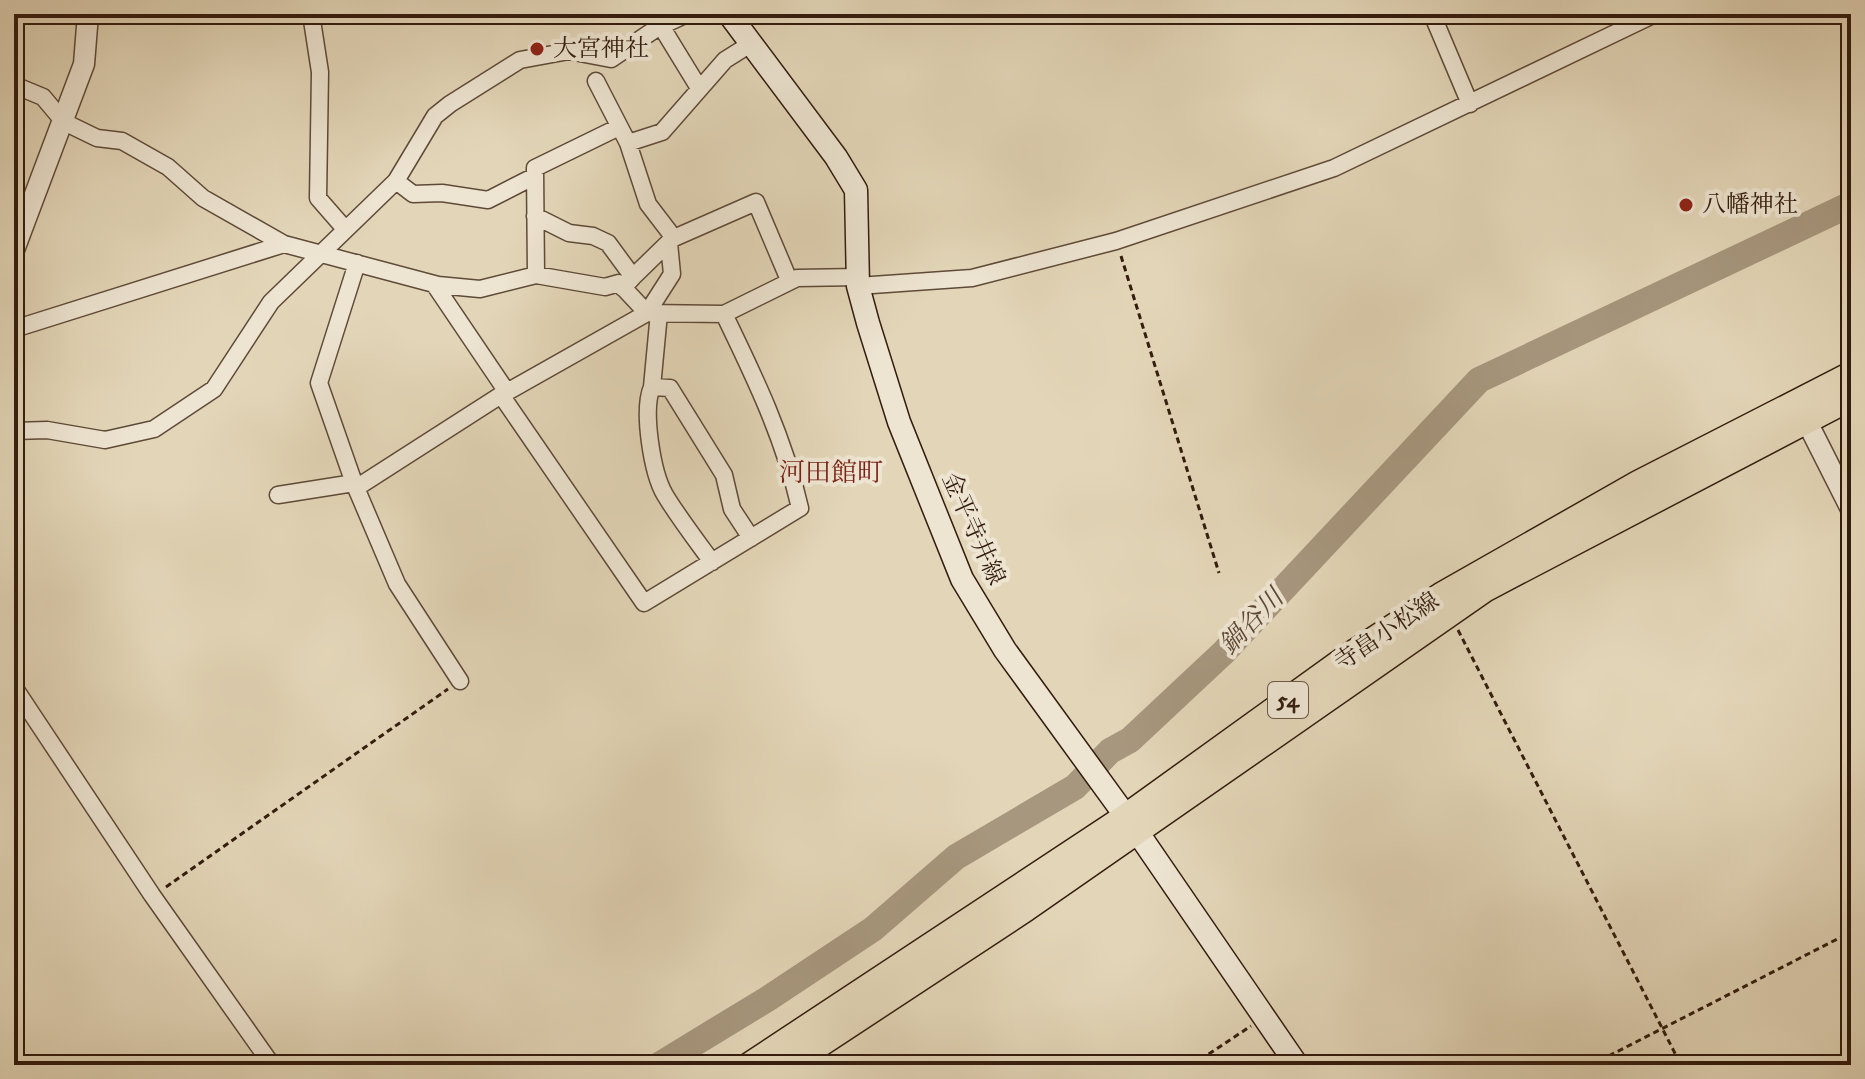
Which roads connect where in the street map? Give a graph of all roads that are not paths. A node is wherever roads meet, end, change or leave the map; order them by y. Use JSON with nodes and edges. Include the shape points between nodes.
{"nodes":[{"id":1,"x":88,"y":14,"type":"edge"},
{"id":2,"x":311,"y":14,"type":"edge"},
{"id":3,"x":687,"y":14,"type":"edge"},
{"id":4,"x":729,"y":14,"type":"edge"},
{"id":5,"x":1432,"y":14,"type":"edge"},
{"id":6,"x":1655,"y":14,"type":"edge"},
{"id":7,"x":661,"y":26,"type":"junction"},
{"id":8,"x":752,"y":43,"type":"junction"},
{"id":9,"x":586,"y":54,"type":"junction"},
{"id":10,"x":611,"y":59,"type":"junction"},
{"id":11,"x":596,"y":81,"type":"junction"},
{"id":12,"x":14,"y":85,"type":"edge"},
{"id":13,"x":699,"y":88,"type":"junction"},
{"id":14,"x":1470,"y":104,"type":"junction"},
{"id":15,"x":64,"y":122,"type":"junction"},
{"id":16,"x":617,"y":128,"type":"junction"},
{"id":17,"x":628,"y":143,"type":"junction"},
{"id":18,"x":535,"y":176,"type":"junction"},
{"id":19,"x":396,"y":181,"type":"junction"},
{"id":20,"x":535,"y":216,"type":"junction"},
{"id":21,"x":345,"y":229,"type":"junction"},
{"id":22,"x":671,"y":240,"type":"junction"},
{"id":23,"x":284,"y":244,"type":"junction"},
{"id":24,"x":14,"y":250,"type":"edge"},
{"id":25,"x":322,"y":254,"type":"junction"},
{"id":26,"x":357,"y":263,"type":"junction"},
{"id":27,"x":536,"y":275,"type":"junction"},
{"id":28,"x":789,"y":280,"type":"junction"},
{"id":29,"x":628,"y":282,"type":"junction"},
{"id":30,"x":858,"y":282,"type":"junction"},
{"id":31,"x":434,"y":284,"type":"junction"},
{"id":32,"x":653,"y":313,"type":"junction"},
{"id":33,"x":724,"y":314,"type":"junction"},
{"id":34,"x":14,"y":329,"type":"edge"},
{"id":35,"x":1851,"y":374,"type":"edge"},
{"id":36,"x":652,"y":387,"type":"junction"},
{"id":37,"x":504,"y":394,"type":"junction"},
{"id":38,"x":1851,"y":398,"type":"edge"},
{"id":39,"x":1802,"y":412,"type":"junction"},
{"id":40,"x":14,"y":431,"type":"edge"},
{"id":41,"x":355,"y":485,"type":"junction"},
{"id":42,"x":278,"y":495,"type":"dead end"},
{"id":43,"x":1851,"y":509,"type":"edge"},
{"id":44,"x":751,"y":538,"type":"junction"},
{"id":45,"x":712,"y":562,"type":"junction"},
{"id":46,"x":460,"y":681,"type":"road end"},
{"id":47,"x":14,"y":687,"type":"edge"},
{"id":48,"x":1132,"y":824,"type":"junction"},
{"id":49,"x":272,"y":1065,"type":"edge"},
{"id":50,"x":749,"y":1065,"type":"edge"},
{"id":51,"x":789,"y":1065,"type":"edge"},
{"id":52,"x":1297,"y":1065,"type":"edge"}],
"edges":[{"from":1,"to":15,"type":"street","via":[[84,64]]},
{"from":2,"to":21,"type":"street","via":[[320,72],[318,198]]},
{"from":3,"to":7,"type":"street"},
{"from":4,"to":8,"type":"main road","name":"金平寺井線"},
{"from":5,"to":14,"type":"street"},
{"from":6,"to":14,"type":"street"},
{"from":7,"to":10,"type":"street"},
{"from":7,"to":13,"type":"street"},
{"from":8,"to":13,"type":"street","via":[[725,60]]},
{"from":8,"to":30,"type":"main road","name":"金平寺井線","via":[[856,190]]},
{"from":9,"to":10,"type":"street"},
{"from":9,"to":11,"type":"street"},
{"from":9,"to":19,"type":"street","via":[[550,52],[520,60],[450,104],[435,116]]},
{"from":10,"to":11,"type":"street"},
{"from":11,"to":16,"type":"street"},
{"from":12,"to":15,"type":"street","via":[[43,97]]},
{"from":13,"to":17,"type":"street","via":[[662,132]]},
{"from":14,"to":30,"type":"street","via":[[1334,168],[1116,241],[972,278]]},
{"from":15,"to":23,"type":"street","via":[[133,147],[168,167],[203,198]]},
{"from":15,"to":24,"type":"street"},
{"from":16,"to":17,"type":"street"},
{"from":16,"to":18,"type":"street","via":[[535,168]]},
{"from":17,"to":22,"type":"street","via":[[648,204]]},
{"from":18,"to":19,"type":"street","via":[[488,200],[413,194]]},
{"from":18,"to":20,"type":"street"},
{"from":19,"to":21,"type":"street"},
{"from":20,"to":27,"type":"street"},
{"from":20,"to":29,"type":"street","via":[[569,233],[608,243]]},
{"from":21,"to":25,"type":"street"},
{"from":22,"to":28,"type":"street","via":[[756,202]]},
{"from":22,"to":29,"type":"street"},
{"from":22,"to":32,"type":"street","via":[[672,274]]},
{"from":23,"to":25,"type":"street"},
{"from":23,"to":34,"type":"street"},
{"from":25,"to":26,"type":"street"},
{"from":25,"to":40,"type":"street","via":[[271,302],[214,389],[154,429],[105,440],[47,430]]},
{"from":26,"to":31,"type":"street"},
{"from":26,"to":41,"type":"street","via":[[319,383]]},
{"from":27,"to":29,"type":"street","via":[[605,287]]},
{"from":27,"to":31,"type":"street","via":[[480,289]]},
{"from":28,"to":30,"type":"street"},
{"from":28,"to":33,"type":"street"},
{"from":29,"to":32,"type":"street"},
{"from":30,"to":48,"type":"main road","name":"金平寺井線","via":[[899,422],[962,579],[1005,650]]},
{"from":31,"to":37,"type":"street"},
{"from":32,"to":33,"type":"street"},
{"from":32,"to":36,"type":"street"},
{"from":32,"to":37,"type":"street"},
{"from":33,"to":44,"type":"street","via":[[771,411],[800,508]]},
{"from":35,"to":39,"type":"main road","name":"寺畠小松線","number":"54"},
{"from":36,"to":44,"type":"street","via":[[670,388],[724,475],[732,509]]},
{"from":36,"to":45,"type":"street","via":[[647,398],[651,449],[663,493]]},
{"from":37,"to":41,"type":"street"},
{"from":37,"to":45,"type":"street","via":[[644,603]]},
{"from":38,"to":39,"type":"main road","name":"寺畠小松線","number":"54"},
{"from":39,"to":43,"type":"street"},
{"from":39,"to":48,"type":"main road","name":"寺畠小松線","number":"54","via":[[1486,589]]},
{"from":39,"to":48,"type":"main road","name":"寺畠小松線","number":"54","via":[[1638,483],[1475,574],[1351,654]]},
{"from":41,"to":42,"type":"street"},
{"from":41,"to":46,"type":"street","via":[[397,584]]},
{"from":44,"to":45,"type":"street"},
{"from":47,"to":49,"type":"street"},
{"from":48,"to":50,"type":"main road","name":"寺畠小松線","number":"54"},
{"from":48,"to":51,"type":"main road","name":"寺畠小松線","number":"54"},
{"from":48,"to":52,"type":"main road","name":"金平寺井線"}]}
